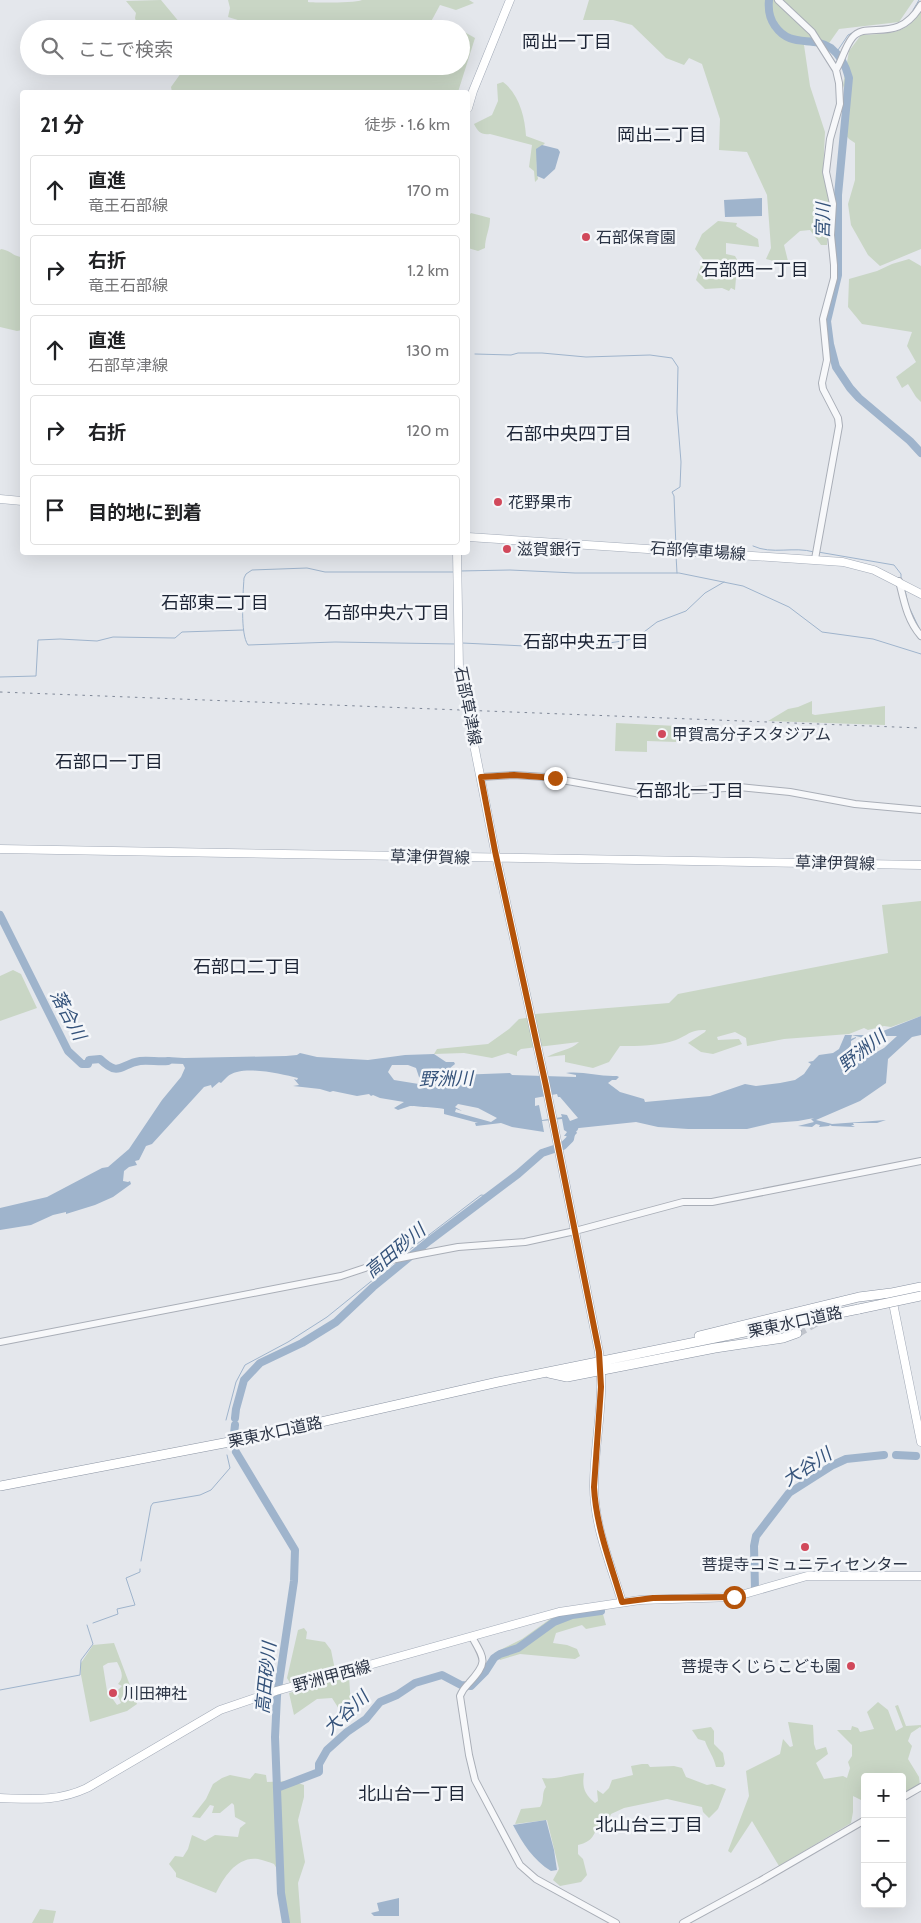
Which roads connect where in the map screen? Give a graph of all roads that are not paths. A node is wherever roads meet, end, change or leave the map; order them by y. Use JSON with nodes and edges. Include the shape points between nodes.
{"nodes":[{"id":1,"x":510,"y":0,"type":"edge"},
{"id":2,"x":778,"y":0,"type":"edge"},
{"id":3,"x":921,"y":5,"type":"edge"},
{"id":4,"x":836,"y":70,"type":"junction"},
{"id":5,"x":470,"y":100,"type":"edge"},
{"id":6,"x":0,"y":499,"type":"edge"},
{"id":7,"x":20,"y":500,"type":"edge"},
{"id":8,"x":470,"y":537,"type":"edge"},
{"id":9,"x":457,"y":555,"type":"edge"},
{"id":10,"x":815,"y":559,"type":"junction"},
{"id":11,"x":899,"y":581,"type":"junction"},
{"id":12,"x":921,"y":594,"type":"edge"},
{"id":13,"x":921,"y":636,"type":"edge"},
{"id":14,"x":481,"y":777,"type":"junction"},
{"id":15,"x":921,"y":810,"type":"edge"},
{"id":16,"x":0,"y":849,"type":"edge"},
{"id":17,"x":497,"y":858,"type":"junction"},
{"id":18,"x":921,"y":865,"type":"edge"},
{"id":19,"x":921,"y":1161,"type":"edge"},
{"id":20,"x":575,"y":1231,"type":"junction"},
{"id":21,"x":921,"y":1287,"type":"edge"},
{"id":22,"x":891,"y":1293,"type":"junction"},
{"id":23,"x":921,"y":1296,"type":"edge"},
{"id":24,"x":843,"y":1307,"type":"tunnel mouth"},
{"id":25,"x":797,"y":1332,"type":"tunnel mouth"},
{"id":26,"x":0,"y":1342,"type":"edge"},
{"id":27,"x":670,"y":1348,"type":"junction"},
{"id":28,"x":601,"y":1367,"type":"junction"},
{"id":29,"x":921,"y":1442,"type":"edge"},
{"id":30,"x":0,"y":1486,"type":"edge"},
{"id":31,"x":921,"y":1576,"type":"edge"},
{"id":32,"x":622,"y":1602,"type":"junction"},
{"id":33,"x":472,"y":1637,"type":"junction"},
{"id":34,"x":921,"y":1787,"type":"edge"},
{"id":35,"x":906,"y":1796,"type":"edge"},
{"id":36,"x":0,"y":1798,"type":"edge"},
{"id":37,"x":861,"y":1822,"type":"edge"},
{"id":38,"x":616,"y":1923,"type":"edge"},
{"id":39,"x":683,"y":1923,"type":"edge"}],
"edges":[{"from":1,"to":5,"type":"main road"},
{"from":2,"to":4,"type":"street","via":[[812,32]]},
{"from":3,"to":4,"type":"street","via":[[902,26],[892,30],[861,32],[852,38]]},
{"from":4,"to":10,"type":"street","via":[[840,104],[830,139],[826,172],[833,204],[834,278],[822,319],[827,360],[822,383],[839,426]]},
{"from":6,"to":7,"type":"main road"},
{"from":8,"to":10,"type":"main road","name":"石部停車場線"},
{"from":9,"to":14,"type":"main road","name":"石部草津線","via":[[459,669]]},
{"from":10,"to":11,"type":"main road","name":"石部停車場線","via":[[856,564]]},
{"from":11,"to":12,"type":"main road","name":"石部停車場線"},
{"from":11,"to":13,"type":"street","via":[[906,610]]},
{"from":14,"to":15,"type":"street","via":[[545,776],[641,794],[739,787]]},
{"from":14,"to":17,"type":"main road","name":"石部草津線"},
{"from":16,"to":17,"type":"main road","name":"草津伊賀線"},
{"from":17,"to":18,"type":"main road","name":"草津伊賀線"},
{"from":17,"to":20,"type":"main road","name":"石部草津線"},
{"from":19,"to":20,"type":"street","via":[[712,1202],[683,1202]]},
{"from":20,"to":26,"type":"street","via":[[525,1242],[418,1254],[341,1276]]},
{"from":20,"to":28,"type":"main road","name":"石部草津線"},
{"from":21,"to":22,"type":"highway","name":"栗東水口道路"},
{"from":22,"to":24,"type":"highway","name":"栗東水口道路"},
{"from":22,"to":27,"type":"highway","name":"栗東水口道路","via":[[859,1297],[736,1326],[680,1342]]},
{"from":22,"to":29,"type":"main road"},
{"from":23,"to":27,"type":"highway","name":"栗東水口道路","bridge":true},
{"from":25,"to":28,"type":"highway","name":"栗東水口道路","via":[[783,1338]]},
{"from":27,"to":28,"type":"highway","name":"栗東水口道路"},
{"from":28,"to":30,"type":"highway","name":"栗東水口道路","via":[[567,1377],[549,1372],[250,1438]]},
{"from":28,"to":32,"type":"main road","name":"石部草津線","via":[[595,1502]]},
{"from":31,"to":32,"type":"main road","name":"野洲甲西線","via":[[806,1576],[734,1597],[653,1598]]},
{"from":32,"to":33,"type":"main road","name":"野洲甲西線","via":[[558,1612]]},
{"from":33,"to":36,"type":"main road","name":"野洲甲西線","via":[[280,1690],[220,1710],[68,1796],[40,1800]]},
{"from":33,"to":38,"type":"street","via":[[484,1662],[460,1696],[475,1780],[520,1865],[536,1879]]},
{"from":34,"to":35,"type":"street"},
{"from":37,"to":39,"type":"street"}]}
